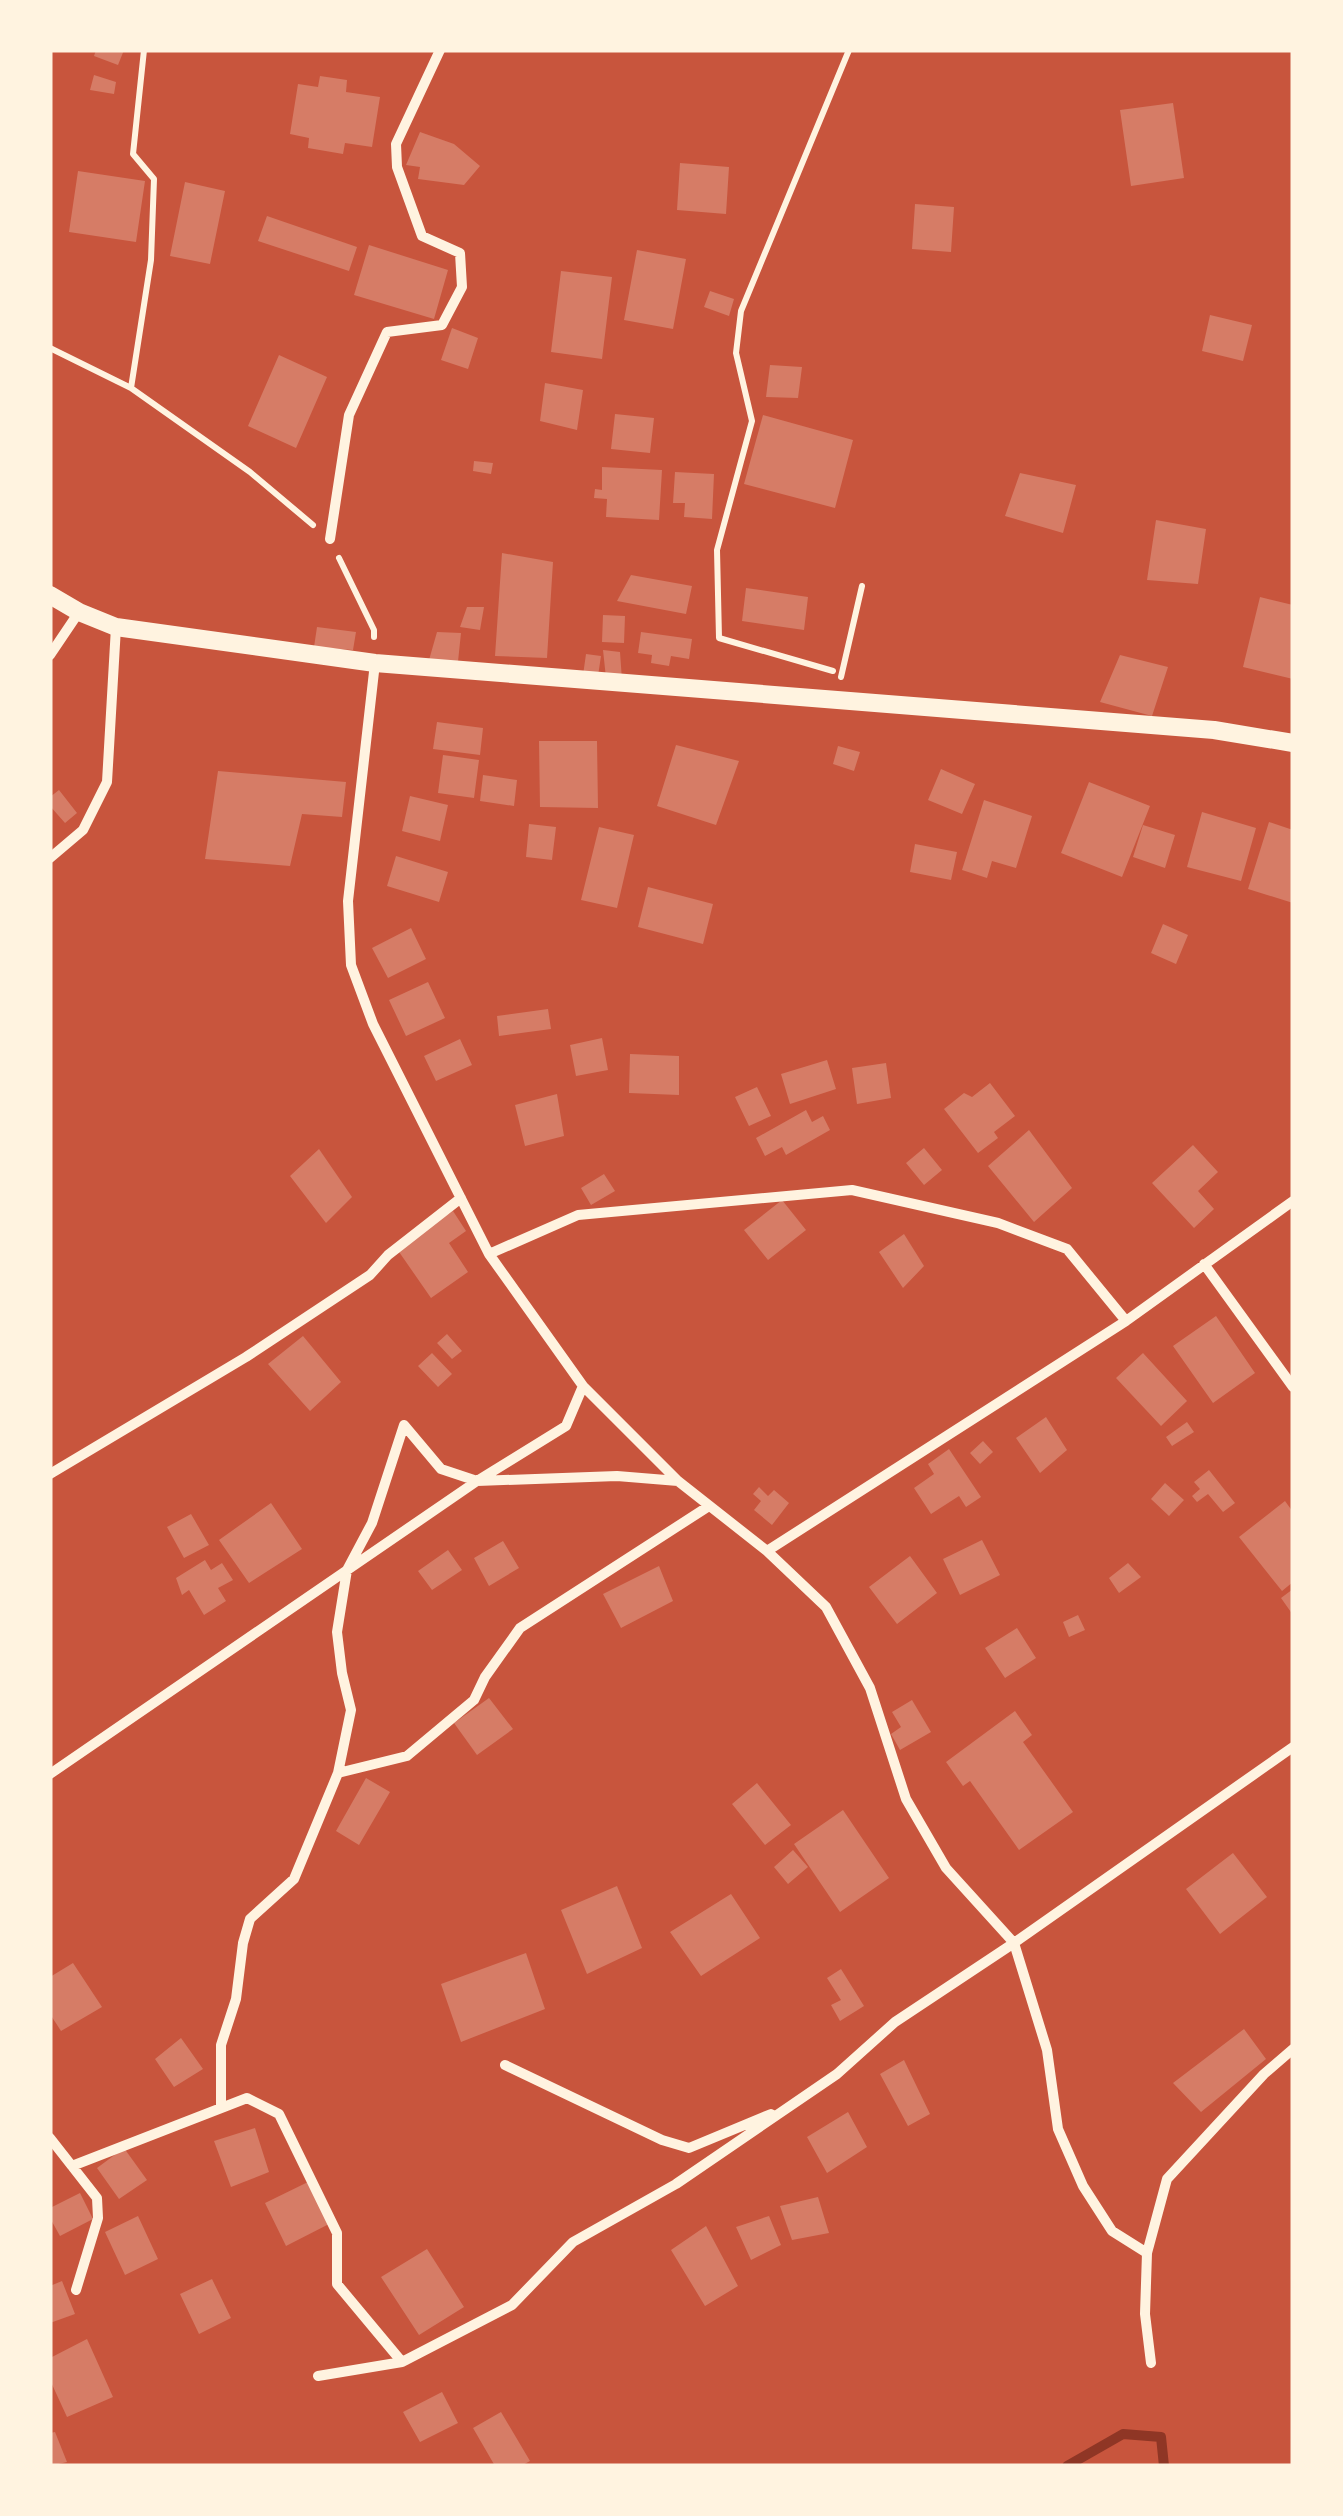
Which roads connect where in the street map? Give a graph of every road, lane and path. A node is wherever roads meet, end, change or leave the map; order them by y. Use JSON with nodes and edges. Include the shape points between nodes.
{"nodes":[{"id":1,"x":144,"y":50,"type":"edge"},
{"id":2,"x":440,"y":50,"type":"edge"},
{"id":3,"x":849,"y":50,"type":"edge"},
{"id":4,"x":50,"y":348,"type":"edge"},
{"id":5,"x":131,"y":388,"type":"junction"},
{"id":6,"x":330,"y":540,"type":"junction"},
{"id":7,"x":862,"y":586,"type":"dead end"},
{"id":8,"x":50,"y":595,"type":"edge"},
{"id":9,"x":79,"y":612,"type":"junction"},
{"id":10,"x":116,"y":627,"type":"junction"},
{"id":11,"x":50,"y":655,"type":"edge"},
{"id":12,"x":374,"y":663,"type":"junction"},
{"id":13,"x":843,"y":674,"type":"junction"},
{"id":14,"x":825,"y":698,"type":"junction"},
{"id":15,"x":1293,"y":743,"type":"edge"},
{"id":16,"x":50,"y":858,"type":"edge"},
{"id":17,"x":461,"y":1198,"type":"junction"},
{"id":18,"x":1293,"y":1201,"type":"edge"},
{"id":19,"x":489,"y":1254,"type":"junction"},
{"id":20,"x":1204,"y":1264,"type":"junction"},
{"id":21,"x":1126,"y":1320,"type":"junction"},
{"id":22,"x":582,"y":1386,"type":"junction"},
{"id":23,"x":1293,"y":1387,"type":"edge"},
{"id":24,"x":50,"y":1474,"type":"edge"},
{"id":25,"x":477,"y":1481,"type":"junction"},
{"id":26,"x":678,"y":1481,"type":"junction"},
{"id":27,"x":709,"y":1506,"type":"junction"},
{"id":28,"x":767,"y":1551,"type":"junction"},
{"id":29,"x":347,"y":1570,"type":"junction"},
{"id":30,"x":1293,"y":1747,"type":"edge"},
{"id":31,"x":338,"y":1773,"type":"junction"},
{"id":32,"x":50,"y":1774,"type":"edge"},
{"id":33,"x":1014,"y":1943,"type":"junction"},
{"id":34,"x":1293,"y":2049,"type":"edge"},
{"id":35,"x":505,"y":2065,"type":"dead end"},
{"id":36,"x":791,"y":2106,"type":"junction"},
{"id":37,"x":221,"y":2107,"type":"junction"},
{"id":38,"x":50,"y":2138,"type":"edge"},
{"id":39,"x":72,"y":2166,"type":"junction"},
{"id":40,"x":1147,"y":2253,"type":"junction"},
{"id":41,"x":76,"y":2290,"type":"dead end"},
{"id":42,"x":402,"y":2362,"type":"junction"},
{"id":43,"x":1151,"y":2364,"type":"dead end"},
{"id":44,"x":318,"y":2376,"type":"dead end"}],
"edges":[{"from":1,"to":5,"type":"path","via":[[132,154],[154,179],[152,244]]},
{"from":2,"to":6,"type":"street","via":[[396,144],[397,167],[422,236],[460,254],[462,287],[442,325],[386,332],[349,415]]},
{"from":3,"to":13,"type":"path","via":[[741,311],[736,353],[752,422],[717,550],[720,638]]},
{"from":4,"to":5,"type":"path"},
{"from":5,"to":6,"type":"path","via":[[250,472]]},
{"from":6,"to":12,"type":"path","via":[[374,630]]},
{"from":7,"to":13,"type":"path"},
{"from":8,"to":9,"type":"street"},
{"from":9,"to":10,"type":"street"},
{"from":9,"to":11,"type":"street"},
{"from":10,"to":12,"type":"street"},
{"from":10,"to":16,"type":"street","via":[[107,782],[83,830]]},
{"from":12,"to":14,"type":"street"},
{"from":12,"to":17,"type":"street","via":[[348,901],[351,965],[373,1024]]},
{"from":13,"to":14,"type":"path"},
{"from":14,"to":15,"type":"street","via":[[1214,730]]},
{"from":17,"to":19,"type":"street"},
{"from":17,"to":24,"type":"street","via":[[370,1275]]},
{"from":18,"to":20,"type":"street"},
{"from":19,"to":21,"type":"street","via":[[578,1215],[852,1190],[998,1223],[1067,1249]]},
{"from":19,"to":22,"type":"street"},
{"from":20,"to":21,"type":"street"},
{"from":20,"to":23,"type":"street"},
{"from":21,"to":28,"type":"street"},
{"from":22,"to":25,"type":"street","via":[[566,1426]]},
{"from":22,"to":26,"type":"street"},
{"from":25,"to":26,"type":"street"},
{"from":25,"to":29,"type":"street"},
{"from":25,"to":29,"type":"street","via":[[442,1469],[404,1424],[372,1523]]},
{"from":26,"to":27,"type":"street"},
{"from":27,"to":28,"type":"street"},
{"from":27,"to":31,"type":"street","via":[[520,1628],[474,1700],[407,1756]]},
{"from":28,"to":33,"type":"street","via":[[826,1607],[870,1688],[906,1799],[946,1868]]},
{"from":29,"to":31,"type":"street","via":[[337,1632],[350,1710]]},
{"from":29,"to":32,"type":"street"},
{"from":30,"to":33,"type":"street"},
{"from":31,"to":37,"type":"street","via":[[294,1879],[250,1918],[221,2045]]},
{"from":33,"to":36,"type":"street","via":[[895,2022]]},
{"from":33,"to":40,"type":"street","via":[[1048,2050],[1058,2129],[1082,2186],[1112,2230]]},
{"from":34,"to":40,"type":"street","via":[[1167,2178]]},
{"from":35,"to":36,"type":"street","via":[[689,2148]]},
{"from":36,"to":42,"type":"street","via":[[676,2184],[573,2242],[512,2306]]},
{"from":37,"to":39,"type":"street"},
{"from":37,"to":42,"type":"street","via":[[247,2098],[279,2114],[337,2233],[337,2284]]},
{"from":38,"to":39,"type":"street"},
{"from":39,"to":41,"type":"street","via":[[97,2198],[98,2218]]},
{"from":40,"to":43,"type":"street","via":[[1144,2314]]},
{"from":42,"to":44,"type":"street"}]}
